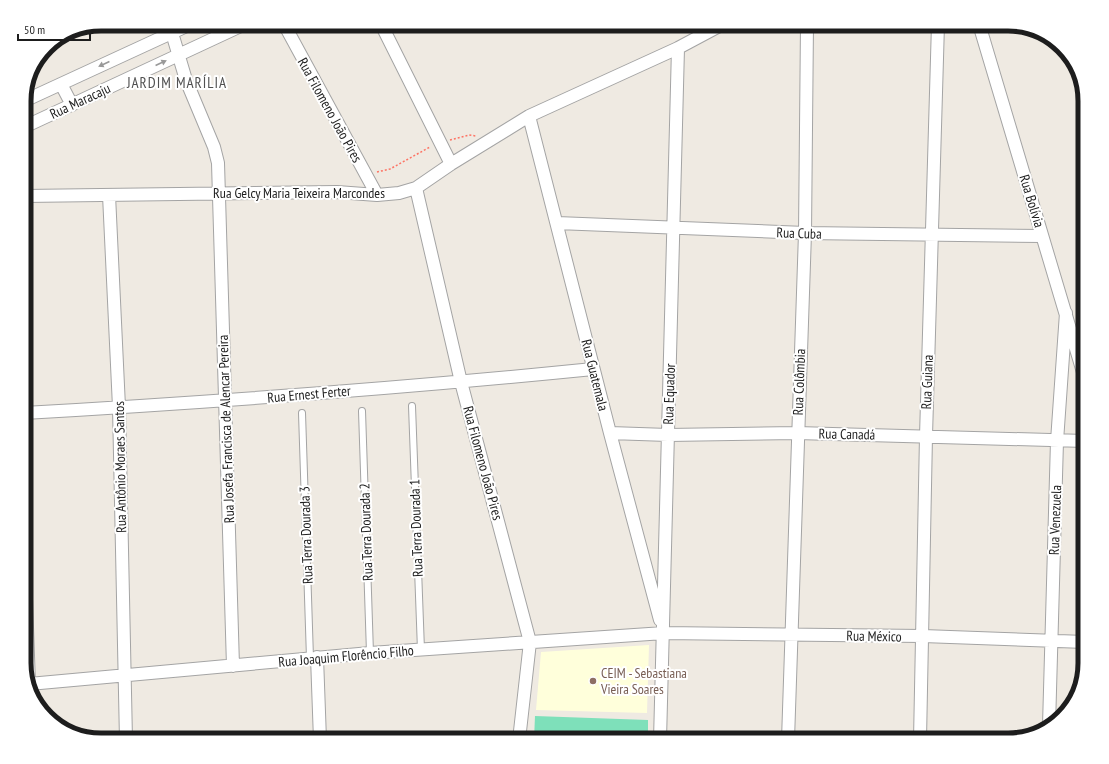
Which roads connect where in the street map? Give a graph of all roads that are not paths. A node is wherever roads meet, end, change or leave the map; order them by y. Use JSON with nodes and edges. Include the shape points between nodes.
{"nodes":[{"id":1,"x":176,"y":31,"type":"edge"},
{"id":2,"x":231,"y":31,"type":"edge"},
{"id":3,"x":288,"y":31,"type":"edge"},
{"id":4,"x":384,"y":31,"type":"edge"},
{"id":5,"x":710,"y":31,"type":"edge"},
{"id":6,"x":807,"y":31,"type":"edge"},
{"id":7,"x":938,"y":31,"type":"edge"},
{"id":8,"x":981,"y":31,"type":"edge"},
{"id":9,"x":172,"y":33,"type":"junction"},
{"id":10,"x":678,"y":48,"type":"junction"},
{"id":11,"x":178,"y":55,"type":"junction"},
{"id":12,"x":61,"y":84,"type":"junction"},
{"id":13,"x":31,"y":98,"type":"edge"},
{"id":14,"x":72,"y":105,"type":"junction"},
{"id":15,"x":529,"y":116,"type":"junction"},
{"id":16,"x":31,"y":124,"type":"edge"},
{"id":17,"x":451,"y":164,"type":"junction"},
{"id":18,"x":416,"y":188,"type":"junction"},
{"id":19,"x":218,"y":192,"type":"junction"},
{"id":20,"x":109,"y":195,"type":"junction"},
{"id":21,"x":377,"y":195,"type":"junction"},
{"id":22,"x":31,"y":196,"type":"edge"},
{"id":23,"x":557,"y":223,"type":"junction"},
{"id":24,"x":675,"y":228,"type":"junction"},
{"id":25,"x":805,"y":233,"type":"junction"},
{"id":26,"x":932,"y":236,"type":"junction"},
{"id":27,"x":1042,"y":236,"type":"junction"},
{"id":28,"x":1066,"y":313,"type":"junction"},
{"id":29,"x":1078,"y":355,"type":"edge"},
{"id":30,"x":593,"y":369,"type":"junction"},
{"id":31,"x":461,"y":382,"type":"junction"},
{"id":32,"x":225,"y":401,"type":"junction"},
{"id":33,"x":412,"y":406,"type":"dead end"},
{"id":34,"x":119,"y":407,"type":"junction"},
{"id":35,"x":362,"y":411,"type":"dead end"},
{"id":36,"x":31,"y":413,"type":"edge"},
{"id":37,"x":302,"y":413,"type":"dead end"},
{"id":38,"x":610,"y":433,"type":"junction"},
{"id":39,"x":798,"y":433,"type":"junction"},
{"id":40,"x":668,"y":435,"type":"junction"},
{"id":41,"x":926,"y":436,"type":"junction"},
{"id":42,"x":1057,"y":441,"type":"junction"},
{"id":43,"x":1078,"y":441,"type":"edge"},
{"id":44,"x":664,"y":633,"type":"junction"},
{"id":45,"x":792,"y":634,"type":"junction"},
{"id":46,"x":923,"y":636,"type":"junction"},
{"id":47,"x":1052,"y":641,"type":"junction"},
{"id":48,"x":530,"y":642,"type":"junction"},
{"id":49,"x":1078,"y":642,"type":"edge"},
{"id":50,"x":421,"y":650,"type":"junction"},
{"id":51,"x":370,"y":653,"type":"junction"},
{"id":52,"x":313,"y":657,"type":"junction"},
{"id":53,"x":233,"y":666,"type":"junction"},
{"id":54,"x":125,"y":675,"type":"junction"},
{"id":55,"x":34,"y":684,"type":"edge"},
{"id":56,"x":1049,"y":719,"type":"edge"},
{"id":57,"x":126,"y":733,"type":"edge"},
{"id":58,"x":319,"y":733,"type":"edge"},
{"id":59,"x":519,"y":733,"type":"edge"},
{"id":60,"x":660,"y":733,"type":"edge"},
{"id":61,"x":788,"y":733,"type":"edge"},
{"id":62,"x":920,"y":733,"type":"edge"}],
"edges":[{"from":1,"to":9,"type":"street","name":"Rua Maracaju"},
{"from":2,"to":11,"type":"street","name":"Rua Maracaju"},
{"from":3,"to":21,"type":"street","name":"Rua Filomeno João Pires"},
{"from":4,"to":17,"type":"street"},
{"from":5,"to":10,"type":"street","name":"Rua Gelcy Maria Teixeira Marcondes"},
{"from":6,"to":25,"type":"street","name":"Rua Colômbia"},
{"from":7,"to":26,"type":"street","name":"Rua Guiana"},
{"from":8,"to":27,"type":"street","name":"Rua Bolívia"},
{"from":9,"to":11,"type":"street","name":"Rua Josefa Francisca de Alencar Pereira"},
{"from":9,"to":12,"type":"street","name":"Rua Maracaju","one_way":true},
{"from":10,"to":15,"type":"street","name":"Rua Gelcy Maria Teixeira Marcondes"},
{"from":10,"to":24,"type":"street","name":"Rua Equador"},
{"from":14,"to":11,"type":"street","name":"Rua Maracaju","one_way":true},
{"from":11,"to":19,"type":"street","name":"Rua Josefa Francisca de Alencar Pereira","via":[[214,147],[218,163]]},
{"from":12,"to":13,"type":"street","name":"Rua Maracaju"},
{"from":12,"to":14,"type":"street"},
{"from":14,"to":16,"type":"street","name":"Rua Maracaju"},
{"from":15,"to":17,"type":"street","name":"Rua Gelcy Maria Teixeira Marcondes"},
{"from":15,"to":23,"type":"street","name":"Rua Guatemala"},
{"from":17,"to":18,"type":"street","name":"Rua Gelcy Maria Teixeira Marcondes"},
{"from":18,"to":21,"type":"street","name":"Rua Gelcy Maria Teixeira Marcondes"},
{"from":18,"to":31,"type":"street","name":"Rua Filomeno João Pires"},
{"from":19,"to":20,"type":"street","name":"Rua Gelcy Maria Teixeira Marcondes"},
{"from":19,"to":21,"type":"street","name":"Rua Gelcy Maria Teixeira Marcondes","via":[[337,192]]},
{"from":19,"to":32,"type":"street","name":"Rua Josefa Francisca de Alencar Pereira"},
{"from":20,"to":22,"type":"street","name":"Rua Gelcy Maria Teixeira Marcondes"},
{"from":20,"to":34,"type":"street","name":"Rua Antônio Moraes Santos"},
{"from":23,"to":24,"type":"street","name":"Rua Cuba"},
{"from":23,"to":30,"type":"street","name":"Rua Guatemala"},
{"from":24,"to":25,"type":"street","name":"Rua Cuba"},
{"from":24,"to":40,"type":"street","name":"Rua Equador"},
{"from":25,"to":26,"type":"street","name":"Rua Cuba"},
{"from":25,"to":39,"type":"street","name":"Rua Colômbia"},
{"from":26,"to":27,"type":"street","name":"Rua Cuba"},
{"from":26,"to":41,"type":"street","name":"Rua Guiana"},
{"from":27,"to":28,"type":"street","name":"Rua Bolívia"},
{"from":28,"to":29,"type":"street","name":"Rua Bolívia"},
{"from":28,"to":42,"type":"street","name":"Rua Venezuela"},
{"from":30,"to":31,"type":"street","name":"Rua Ernest Ferter"},
{"from":30,"to":38,"type":"street","name":"Rua Guatemala"},
{"from":31,"to":32,"type":"street","name":"Rua Ernest Ferter"},
{"from":31,"to":48,"type":"street","name":"Rua Filomeno João Pires"},
{"from":32,"to":34,"type":"street","name":"Rua Ernest Ferter"},
{"from":32,"to":53,"type":"street","name":"Rua Josefa Francisca de Alencar Pereira"},
{"from":33,"to":50,"type":"lane","name":"Rua Terra Dourada 1"},
{"from":34,"to":36,"type":"street","name":"Rua Ernest Ferter"},
{"from":34,"to":54,"type":"street","name":"Rua Antônio Moraes Santos"},
{"from":35,"to":51,"type":"lane","name":"Rua Terra Dourada 2"},
{"from":37,"to":52,"type":"lane","name":"Rua Terra Dourada 3"},
{"from":38,"to":40,"type":"street","name":"Rua Canadá"},
{"from":38,"to":44,"type":"street","name":"Rua Guatemala"},
{"from":39,"to":40,"type":"street","name":"Rua Canadá"},
{"from":39,"to":41,"type":"street","name":"Rua Canadá"},
{"from":39,"to":45,"type":"street","name":"Rua Colômbia"},
{"from":40,"to":44,"type":"street","name":"Rua Equador"},
{"from":41,"to":42,"type":"street","name":"Rua Canadá"},
{"from":41,"to":46,"type":"street","name":"Rua Guiana"},
{"from":42,"to":43,"type":"street","name":"Rua Canadá"},
{"from":42,"to":47,"type":"street","name":"Rua Venezuela"},
{"from":44,"to":45,"type":"street","name":"Rua México"},
{"from":44,"to":48,"type":"street","name":"Rua Joaquim Florêncio Filho"},
{"from":44,"to":60,"type":"street","name":"Rua Equador"},
{"from":45,"to":46,"type":"street","name":"Rua México"},
{"from":45,"to":61,"type":"street","name":"Rua Colômbia"},
{"from":46,"to":47,"type":"street","name":"Rua México"},
{"from":46,"to":62,"type":"street","name":"Rua Guiana"},
{"from":47,"to":49,"type":"street","name":"Rua México"},
{"from":47,"to":56,"type":"street","name":"Rua Venezuela"},
{"from":48,"to":50,"type":"street","name":"Rua Joaquim Florêncio Filho"},
{"from":48,"to":59,"type":"street","name":"Rua Filomeno João Pires"},
{"from":50,"to":51,"type":"street","name":"Rua Joaquim Florêncio Filho"},
{"from":51,"to":52,"type":"street","name":"Rua Joaquim Florêncio Filho"},
{"from":52,"to":53,"type":"street","name":"Rua Joaquim Florêncio Filho"},
{"from":52,"to":58,"type":"street"},
{"from":53,"to":54,"type":"street","name":"Rua Joaquim Florêncio Filho"},
{"from":54,"to":55,"type":"street","name":"Rua Joaquim Florêncio Filho"},
{"from":54,"to":57,"type":"street","name":"Rua Antônio Moraes Santos"}]}
